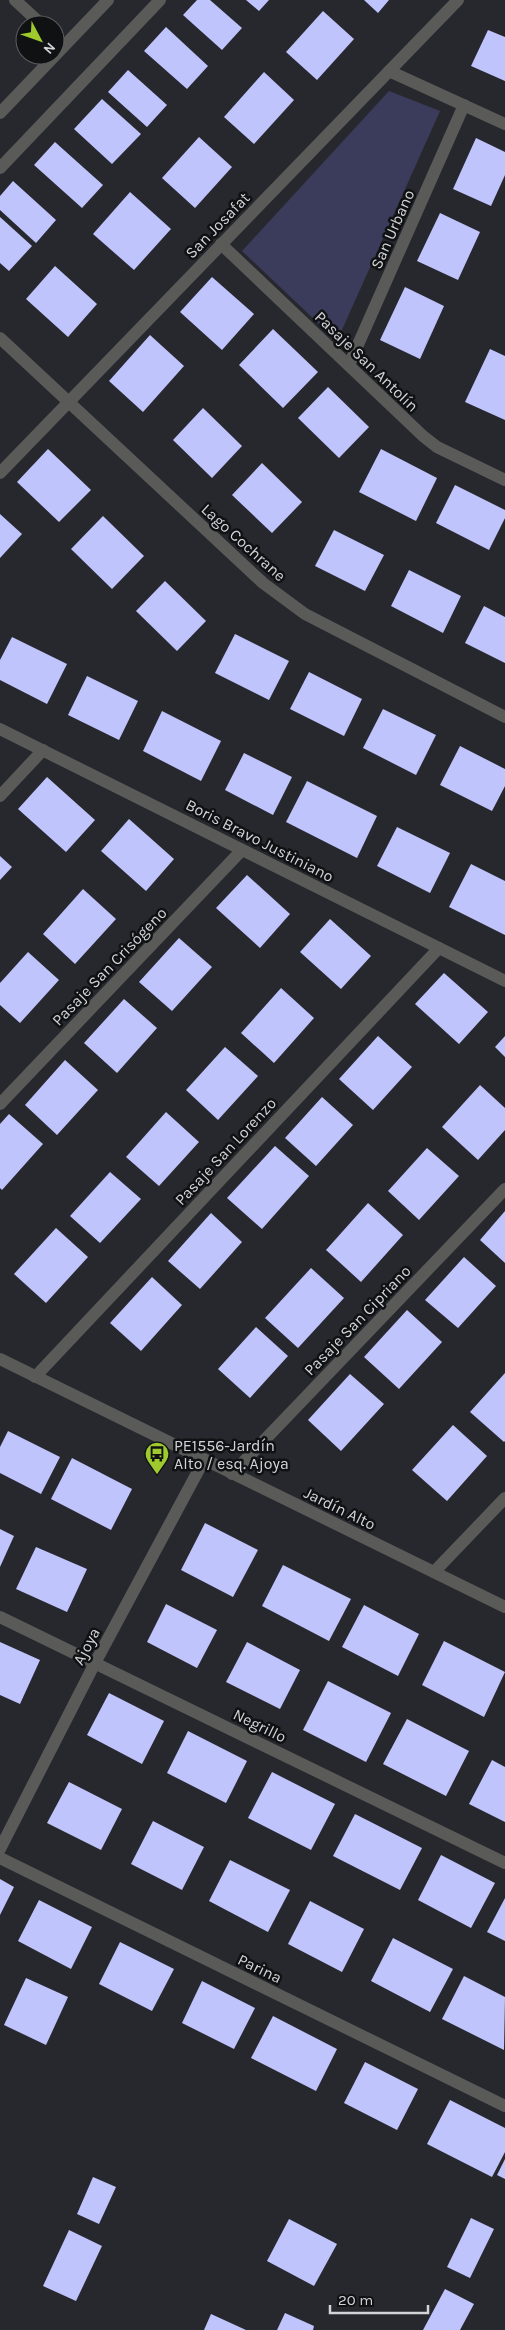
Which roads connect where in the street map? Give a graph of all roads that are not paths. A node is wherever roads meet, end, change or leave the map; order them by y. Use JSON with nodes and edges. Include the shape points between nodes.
{"nodes":[{"id":1,"x":15,"y":0,"type":"edge"},
{"id":2,"x":108,"y":0,"type":"edge"},
{"id":3,"x":160,"y":0,"type":"edge"},
{"id":4,"x":458,"y":0,"type":"edge"},
{"id":5,"x":31,"y":15,"type":"edge"},
{"id":6,"x":65,"y":38,"type":"edge"},
{"id":7,"x":41,"y":65,"type":"edge"},
{"id":8,"x":389,"y":71,"type":"junction"},
{"id":9,"x":464,"y":105,"type":"junction"},
{"id":10,"x":0,"y":113,"type":"edge"},
{"id":11,"x":505,"y":124,"type":"edge"},
{"id":12,"x":0,"y":168,"type":"edge"},
{"id":13,"x":221,"y":244,"type":"junction"},
{"id":14,"x":0,"y":338,"type":"edge"},
{"id":15,"x":349,"y":365,"type":"junction"},
{"id":16,"x":67,"y":402,"type":"junction"},
{"id":17,"x":0,"y":473,"type":"edge"},
{"id":18,"x":505,"y":480,"type":"edge"},
{"id":19,"x":505,"y":717,"type":"edge"},
{"id":20,"x":0,"y":729,"type":"edge"},
{"id":21,"x":43,"y":750,"type":"junction"},
{"id":22,"x":0,"y":796,"type":"edge"},
{"id":23,"x":242,"y":850,"type":"junction"},
{"id":24,"x":439,"y":948,"type":"junction"},
{"id":25,"x":505,"y":981,"type":"edge"},
{"id":26,"x":0,"y":1104,"type":"edge"},
{"id":27,"x":505,"y":1189,"type":"edge"},
{"id":28,"x":0,"y":1359,"type":"edge"},
{"id":29,"x":35,"y":1377,"type":"junction"},
{"id":30,"x":204,"y":1460,"type":"junction"},
{"id":31,"x":232,"y":1474,"type":"junction"},
{"id":32,"x":505,"y":1498,"type":"edge"},
{"id":33,"x":434,"y":1572,"type":"junction"},
{"id":34,"x":505,"y":1607,"type":"edge"},
{"id":35,"x":0,"y":1617,"type":"edge"},
{"id":36,"x":95,"y":1663,"type":"junction"},
{"id":37,"x":0,"y":1849,"type":"edge"},
{"id":38,"x":0,"y":1858,"type":"edge"},
{"id":39,"x":505,"y":1863,"type":"edge"},
{"id":40,"x":505,"y":2106,"type":"edge"}],
"edges":[{"from":1,"to":5,"type":"street"},
{"from":2,"to":6,"type":"street"},
{"from":3,"to":12,"type":"street"},
{"from":4,"to":8,"type":"street","name":"San Josafat"},
{"from":7,"to":10,"type":"street"},
{"from":8,"to":9,"type":"street"},
{"from":8,"to":13,"type":"street","name":"San Josafat"},
{"from":9,"to":11,"type":"street"},
{"from":9,"to":15,"type":"street","name":"San Urbano"},
{"from":13,"to":15,"type":"street","name":"Pasaje San Antolín"},
{"from":13,"to":16,"type":"street","name":"San Josafat"},
{"from":14,"to":16,"type":"street","name":"Lago Cochrane"},
{"from":15,"to":18,"type":"street","name":"Pasaje San Antolín","via":[[437,447]]},
{"from":16,"to":17,"type":"street","name":"San Josafat"},
{"from":16,"to":19,"type":"street","name":"Lago Cochrane","via":[[284,600]]},
{"from":20,"to":21,"type":"street","name":"Boris Bravo Justiniano"},
{"from":21,"to":22,"type":"street"},
{"from":21,"to":23,"type":"street","name":"Boris Bravo Justiniano"},
{"from":23,"to":24,"type":"street","name":"Boris Bravo Justiniano"},
{"from":23,"to":26,"type":"street","name":"Pasaje San Crisógeno"},
{"from":24,"to":25,"type":"street","name":"Boris Bravo Justiniano"},
{"from":24,"to":29,"type":"street","name":"Pasaje San Lorenzo"},
{"from":27,"to":31,"type":"street","name":"Pasaje San Cipriano"},
{"from":28,"to":29,"type":"street","name":"Jardín Alto"},
{"from":29,"to":30,"type":"street","name":"Jardín Alto"},
{"from":30,"to":31,"type":"street","name":"Jardín Alto"},
{"from":30,"to":36,"type":"street","name":"Ajoya"},
{"from":31,"to":33,"type":"street","name":"Jardín Alto"},
{"from":32,"to":33,"type":"street"},
{"from":33,"to":34,"type":"street","name":"Jardín Alto"},
{"from":35,"to":36,"type":"street","name":"Negrillo"},
{"from":36,"to":37,"type":"street","name":"Ajoya"},
{"from":36,"to":39,"type":"street","name":"Negrillo"},
{"from":38,"to":40,"type":"street","name":"Parina"}]}
